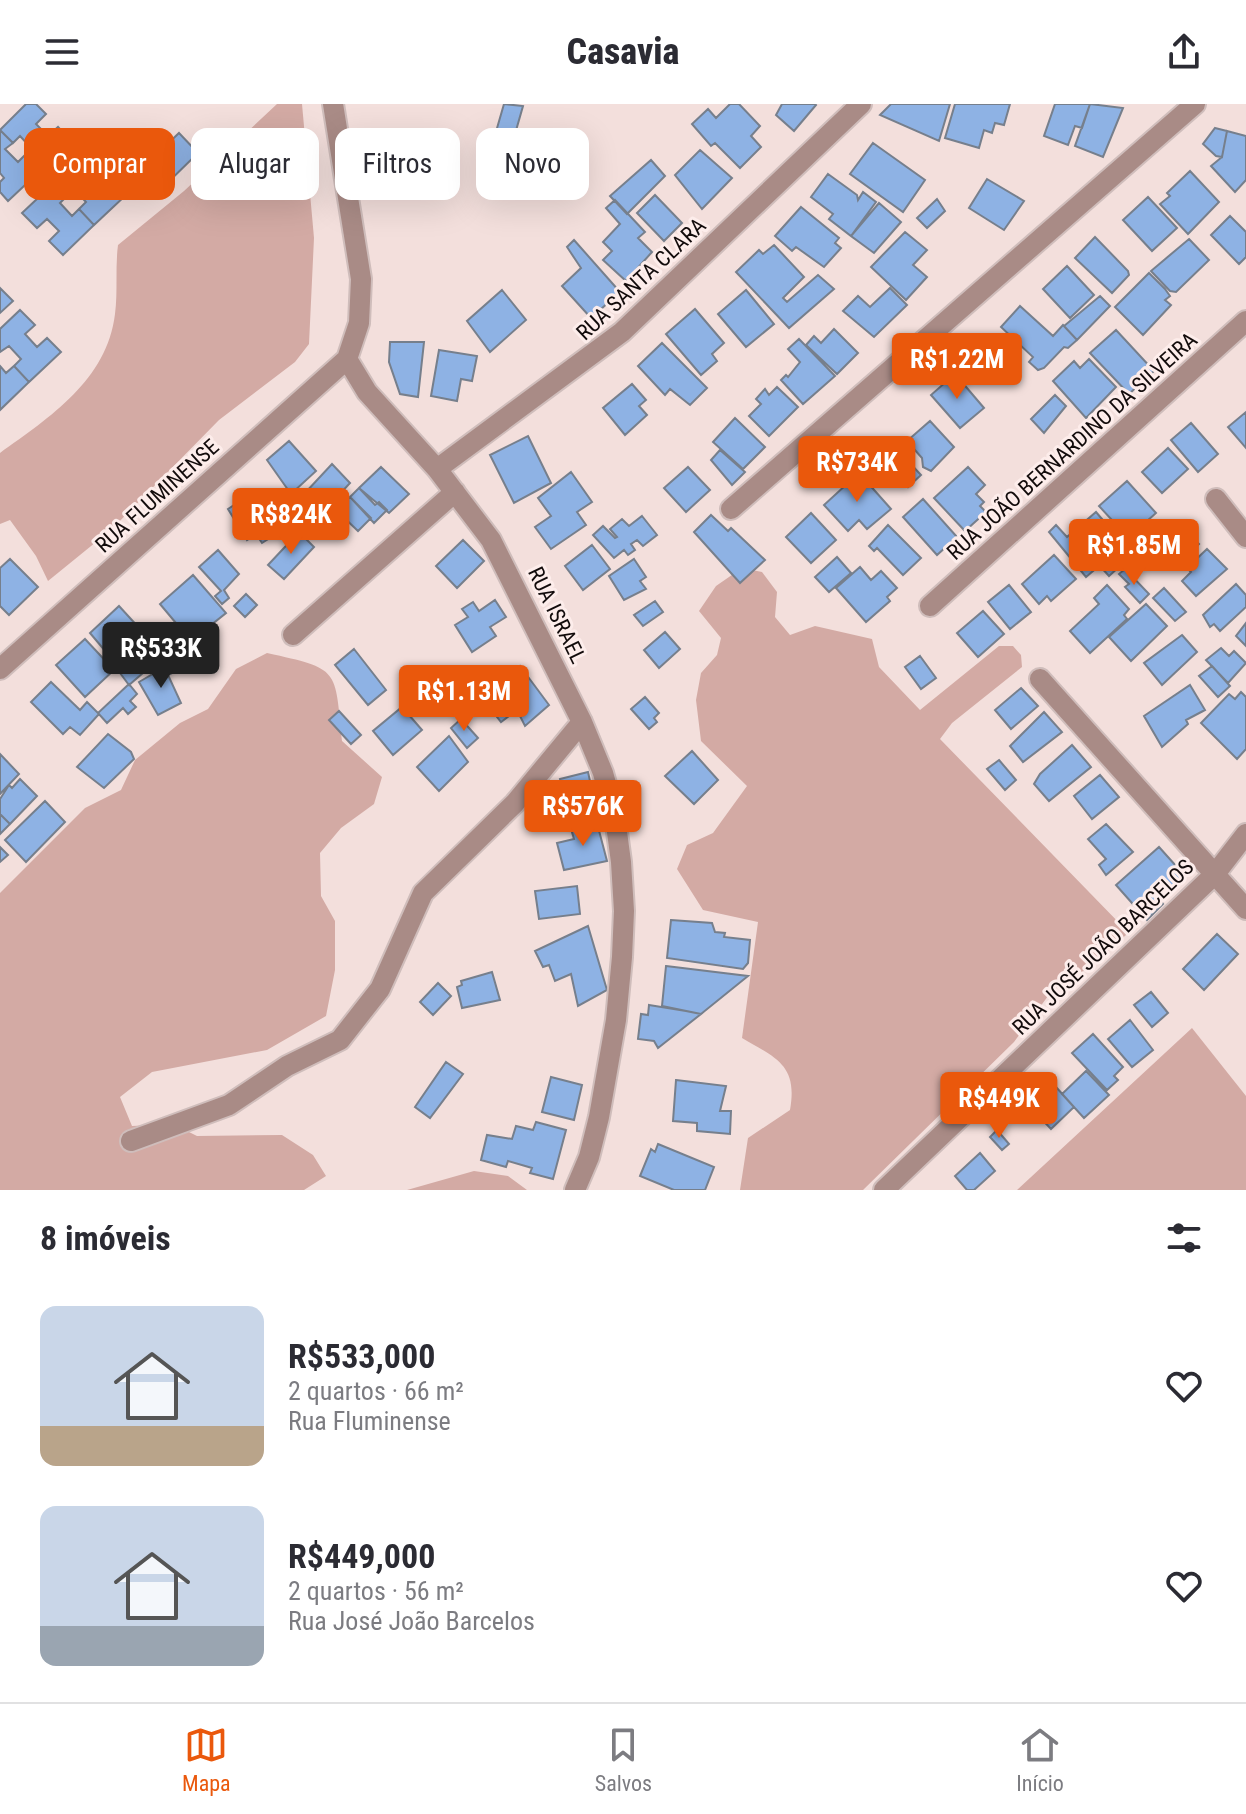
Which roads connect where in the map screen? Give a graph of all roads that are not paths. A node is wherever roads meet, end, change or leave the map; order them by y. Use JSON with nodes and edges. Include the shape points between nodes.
{"nodes":[{"id":1,"x":333,"y":104,"type":"edge"},
{"id":2,"x":861,"y":104,"type":"edge"},
{"id":3,"x":1195,"y":104,"type":"edge"},
{"id":4,"x":1246,"y":321,"type":"edge"},
{"id":5,"x":347,"y":359,"type":"junction"},
{"id":6,"x":437,"y":469,"type":"junction"},
{"id":7,"x":455,"y":492,"type":"junction"},
{"id":8,"x":1216,"y":499,"type":"dead end"},
{"id":9,"x":731,"y":509,"type":"dead end"},
{"id":10,"x":1246,"y":537,"type":"edge"},
{"id":11,"x":930,"y":606,"type":"dead end"},
{"id":12,"x":293,"y":635,"type":"dead end"},
{"id":13,"x":0,"y":669,"type":"edge"},
{"id":14,"x":1040,"y":679,"type":"dead end"},
{"id":15,"x":582,"y":722,"type":"junction"},
{"id":16,"x":1246,"y":834,"type":"edge"},
{"id":17,"x":1215,"y":874,"type":"junction"},
{"id":18,"x":1246,"y":909,"type":"edge"},
{"id":19,"x":131,"y":1141,"type":"dead end"},
{"id":20,"x":575,"y":1190,"type":"edge"},
{"id":21,"x":884,"y":1190,"type":"edge"}],
"edges":[{"from":1,"to":5,"type":"street","via":[[361,279],[359,323]]},
{"from":2,"to":6,"type":"street","name":"RUA SANTA CLARA","via":[[622,332]]},
{"from":3,"to":9,"type":"street"},
{"from":4,"to":11,"type":"street","name":"RUA JOÃO BERNARDINO DA SILVEIRA"},
{"from":5,"to":6,"type":"street","name":"RUA ISRAEL","via":[[367,392]]},
{"from":5,"to":13,"type":"street","name":"RUA FLUMINENSE"},
{"from":6,"to":7,"type":"street","name":"RUA ISRAEL"},
{"from":7,"to":12,"type":"street"},
{"from":7,"to":15,"type":"street","name":"RUA ISRAEL","via":[[505,564]]},
{"from":8,"to":10,"type":"street"},
{"from":14,"to":17,"type":"street"},
{"from":15,"to":19,"type":"street","via":[[515,803],[423,893],[380,989],[340,1040],[287,1066],[229,1105]]},
{"from":15,"to":20,"type":"street","name":"RUA ISRAEL","via":[[615,817],[624,911],[616,1020],[596,1131]]},
{"from":16,"to":17,"type":"street","name":"RUA JOSÉ JOÃO BARCELOS"},
{"from":17,"to":18,"type":"street"},
{"from":17,"to":21,"type":"street","name":"RUA JOSÉ JOÃO BARCELOS"}]}
